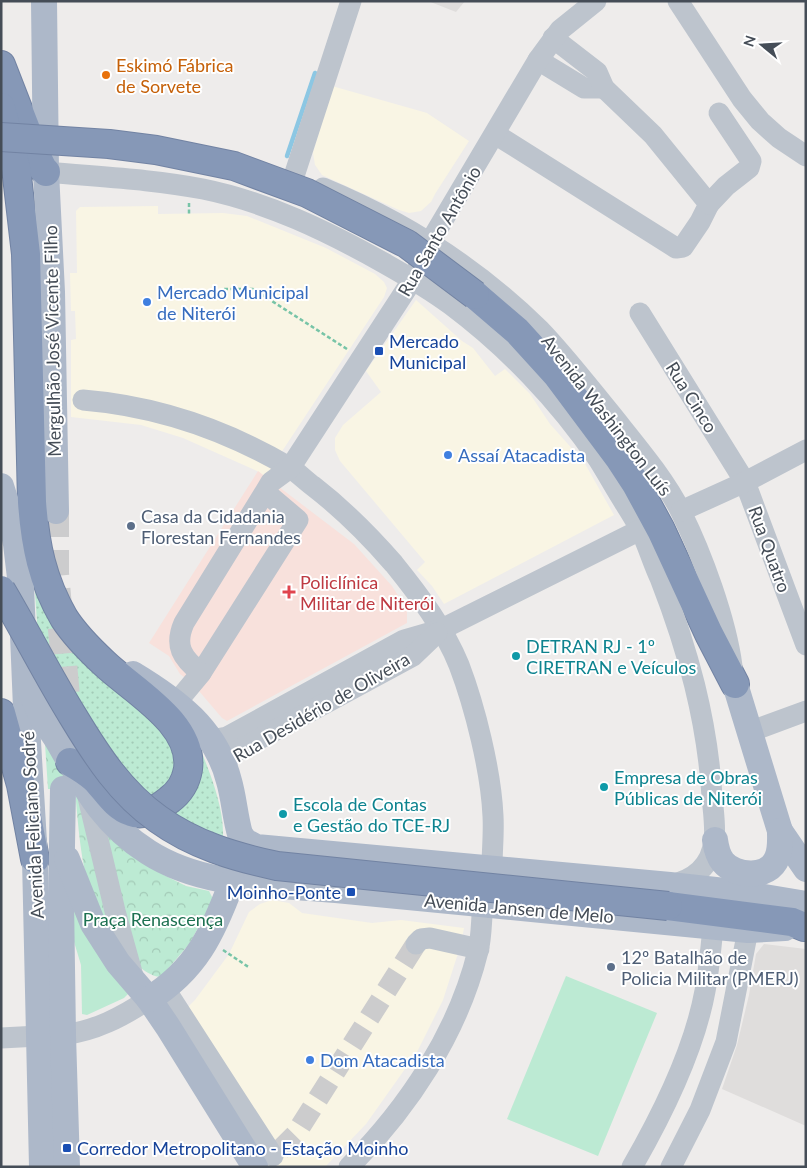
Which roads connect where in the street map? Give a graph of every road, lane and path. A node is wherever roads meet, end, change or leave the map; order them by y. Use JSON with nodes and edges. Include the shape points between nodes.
{"nodes":[{"id":1,"x":44,"y":1,"type":"edge"},
{"id":2,"x":351,"y":1,"type":"edge"},
{"id":3,"x":596,"y":1,"type":"edge"},
{"id":4,"x":678,"y":1,"type":"edge"},
{"id":5,"x":553,"y":38,"type":"junction"},
{"id":6,"x":538,"y":60,"type":"junction"},
{"id":7,"x":1,"y":65,"type":"edge"},
{"id":8,"x":604,"y":88,"type":"junction"},
{"id":9,"x":1,"y":107,"type":"edge"},
{"id":10,"x":718,"y":113,"type":"dead end"},
{"id":11,"x":46,"y":131,"type":"junction"},
{"id":12,"x":495,"y":134,"type":"junction"},
{"id":13,"x":1,"y":137,"type":"edge"},
{"id":14,"x":806,"y":156,"type":"edge"},
{"id":15,"x":46,"y":172,"type":"junction"},
{"id":16,"x":294,"y":176,"type":"junction"},
{"id":17,"x":709,"y":204,"type":"junction"},
{"id":18,"x":430,"y":242,"type":"junction"},
{"id":19,"x":413,"y":279,"type":"junction"},
{"id":20,"x":224,"y":289,"type":"dead end"},
{"id":21,"x":640,"y":313,"type":"dead end"},
{"id":22,"x":361,"y":358,"type":"junction"},
{"id":23,"x":83,"y":400,"type":"dead end"},
{"id":24,"x":806,"y":450,"type":"edge"},
{"id":25,"x":290,"y":468,"type":"junction"},
{"id":26,"x":745,"y":482,"type":"junction"},
{"id":27,"x":1,"y":486,"type":"edge"},
{"id":28,"x":265,"y":492,"type":"junction"},
{"id":29,"x":56,"y":511,"type":"tunnel mouth"},
{"id":30,"x":681,"y":511,"type":"junction"},
{"id":31,"x":640,"y":530,"type":"junction"},
{"id":32,"x":1,"y":590,"type":"edge"},
{"id":33,"x":442,"y":629,"type":"junction"},
{"id":34,"x":806,"y":645,"type":"edge"},
{"id":35,"x":88,"y":647,"type":"junction"},
{"id":36,"x":201,"y":673,"type":"junction"},
{"id":37,"x":25,"y":679,"type":"junction"},
{"id":38,"x":735,"y":684,"type":"junction"},
{"id":39,"x":176,"y":703,"type":"junction"},
{"id":40,"x":806,"y":711,"type":"edge"},
{"id":41,"x":1,"y":714,"type":"edge"},
{"id":42,"x":749,"y":732,"type":"junction"},
{"id":43,"x":211,"y":740,"type":"junction"},
{"id":44,"x":70,"y":762,"type":"junction"},
{"id":45,"x":223,"y":764,"type":"junction"},
{"id":46,"x":75,"y":791,"type":"junction"},
{"id":47,"x":780,"y":831,"type":"junction"},
{"id":48,"x":714,"y":840,"type":"junction"},
{"id":49,"x":62,"y":846,"type":"junction"},
{"id":50,"x":340,"y":854,"type":"junction"},
{"id":51,"x":35,"y":859,"type":"junction"},
{"id":52,"x":492,"y":868,"type":"junction"},
{"id":53,"x":806,"y":869,"type":"edge"},
{"id":54,"x":232,"y":882,"type":"junction"},
{"id":55,"x":337,"y":890,"type":"junction"},
{"id":56,"x":669,"y":895,"type":"junction"},
{"id":57,"x":482,"y":905,"type":"junction"},
{"id":58,"x":805,"y":920,"type":"edge"},
{"id":59,"x":712,"y":927,"type":"junction"},
{"id":60,"x":748,"y":930,"type":"junction"},
{"id":61,"x":416,"y":944,"type":"dead end"},
{"id":62,"x":479,"y":949,"type":"junction"},
{"id":63,"x":239,"y":961,"type":"dead end"},
{"id":64,"x":250,"y":968,"type":"dead end"},
{"id":65,"x":150,"y":991,"type":"junction"},
{"id":66,"x":51,"y":1035,"type":"junction"},
{"id":67,"x":1,"y":1038,"type":"edge"},
{"id":68,"x":270,"y":1160,"type":"edge"},
{"id":69,"x":42,"y":1167,"type":"edge"},
{"id":70,"x":67,"y":1167,"type":"edge"},
{"id":71,"x":349,"y":1167,"type":"edge"},
{"id":72,"x":632,"y":1167,"type":"edge"},
{"id":73,"x":671,"y":1167,"type":"edge"}],
"edges":[{"from":1,"to":11,"type":"main road"},
{"from":2,"to":16,"type":"street"},
{"from":3,"to":5,"type":"street","name":"Rua Santo Antônio"},
{"from":4,"to":14,"type":"street","via":[[742,100],[779,138]]},
{"from":5,"to":6,"type":"street","name":"Rua Santo Antônio"},
{"from":5,"to":8,"type":"street","via":[[597,72]]},
{"from":6,"to":8,"type":"street","via":[[584,88]]},
{"from":6,"to":12,"type":"street","name":"Rua Santo Antônio"},
{"from":7,"to":15,"type":"highway","via":[[36,155]]},
{"from":8,"to":17,"type":"street","via":[[653,135]]},
{"from":9,"to":35,"type":"highway","via":[[16,168],[26,254],[34,533],[40,564],[50,589],[70,627]]},
{"from":10,"to":17,"type":"street","via":[[751,161],[749,168]]},
{"from":11,"to":15,"type":"main road"},
{"from":11,"to":16,"type":"street","name":"Avenida Washington Luís","via":[[191,144],[257,161]]},
{"from":12,"to":17,"type":"street","via":[[676,248],[683,247]]},
{"from":12,"to":18,"type":"street","name":"Rua Santo Antônio"},
{"from":13,"to":38,"type":"highway","bridge":true,"via":[[109,144],[234,166],[307,193],[407,244],[517,331],[557,375],[619,458],[661,530]]},
{"from":15,"to":19,"type":"street","name":"Avenida Washington Luís","via":[[152,181],[248,201],[324,231]]},
{"from":15,"to":29,"type":"main road","name":"Mergulhão José Vicente Filho"},
{"from":16,"to":18,"type":"street","name":"Avenida Washington Luís","via":[[359,203]]},
{"from":18,"to":19,"type":"street","name":"Rua Santo Antônio"},
{"from":18,"to":30,"type":"street","name":"Avenida Washington Luís","via":[[506,298],[540,331],[620,426]]},
{"from":19,"to":22,"type":"street","name":"Rua Santo Antônio"},
{"from":19,"to":31,"type":"street","name":"Avenida Washington Luís","via":[[451,304],[489,336],[541,388],[598,459]]},
{"from":20,"to":22,"type":"path","via":[[253,289]]},
{"from":21,"to":26,"type":"street","name":"Rua Cinco"},
{"from":22,"to":25,"type":"street","name":"Rua Santo Antônio"},
{"from":23,"to":25,"type":"street","via":[[111,402],[175,416],[222,434]]},
{"from":24,"to":26,"type":"street"},
{"from":25,"to":28,"type":"street","name":"Rua Santo Antônio","via":[[271,482]]},
{"from":25,"to":33,"type":"street","via":[[366,531]]},
{"from":26,"to":30,"type":"street"},
{"from":26,"to":34,"type":"street","name":"Rua Quatro"},
{"from":27,"to":37,"type":"main road","name":"Avenida Feliciano Sodré","via":[[20,568]]},
{"from":28,"to":36,"type":"street","name":"Rua Santo Antônio","via":[[179,634],[180,648]]},
{"from":28,"to":36,"type":"street","via":[[298,520]]},
{"from":30,"to":38,"type":"street","name":"Avenida Washington Luís","via":[[716,602]]},
{"from":31,"to":33,"type":"street","name":"Rua Desidério de Oliveira"},
{"from":31,"to":48,"type":"street","name":"Avenida Washington Luís","via":[[676,620],[692,671],[702,714]]},
{"from":32,"to":56,"type":"highway","bridge":true,"via":[[106,769],[157,819],[190,838],[238,857],[277,866]]},
{"from":33,"to":43,"type":"street","name":"Rua Desidério de Oliveira","via":[[404,640],[227,737]]},
{"from":33,"to":45,"type":"street","name":"Rua Desidério de Oliveira","via":[[413,656],[235,752]]},
{"from":33,"to":52,"type":"street","via":[[459,666],[485,762],[493,815]]},
{"from":35,"to":39,"type":"main road"},
{"from":35,"to":44,"type":"highway","via":[[157,707],[176,728],[186,748],[187,776],[170,800],[141,814],[118,805],[96,780]]},
{"from":36,"to":39,"type":"street"},
{"from":37,"to":44,"type":"main road","name":"Avenida Jansen de Melo","via":[[43,718]]},
{"from":37,"to":51,"type":"main road","name":"Avenida Feliciano Sodré"},
{"from":38,"to":42,"type":"main road","name":"Avenida Washington Luís"},
{"from":39,"to":43,"type":"main road","via":[[189,713]]},
{"from":40,"to":42,"type":"street"},
{"from":41,"to":51,"type":"highway"},
{"from":42,"to":47,"type":"main road","name":"Avenida Washington Luís"},
{"from":43,"to":45,"type":"main road"},
{"from":44,"to":46,"type":"main road","name":"Avenida Jansen de Melo"},
{"from":45,"to":50,"type":"main road","name":"Avenida Jansen de Melo","via":[[238,829],[249,844]]},
{"from":46,"to":49,"type":"main road"},
{"from":46,"to":54,"type":"main road","name":"Avenida Jansen de Melo","via":[[148,852],[184,869]]},
{"from":46,"to":65,"type":"street","via":[[115,911]]},
{"from":47,"to":48,"type":"main road","via":[[776,860],[761,872],[732,870],[719,856]]},
{"from":47,"to":53,"type":"main road","name":"Avenida Washington Luís"},
{"from":48,"to":56,"type":"street","name":"Avenida Washington Luís","via":[[710,855],[696,875],[682,882]]},
{"from":49,"to":65,"type":"main road","via":[[93,924],[118,963]]},
{"from":49,"to":66,"type":"main road"},
{"from":50,"to":52,"type":"main road","name":"Avenida Jansen de Melo"},
{"from":50,"to":55,"type":"main road","via":[[328,859],[323,869],[324,876]]},
{"from":51,"to":66,"type":"main road","name":"Avenida Feliciano Sodré"},
{"from":52,"to":56,"type":"main road","name":"Avenida Jansen de Melo"},
{"from":54,"to":55,"type":"main road","name":"Avenida Jansen de Melo"},
{"from":54,"to":65,"type":"main road","via":[[202,950],[183,974]]},
{"from":55,"to":57,"type":"main road","name":"Avenida Jansen de Melo"},
{"from":56,"to":58,"type":"highway","via":[[792,922]]},
{"from":57,"to":59,"type":"main road","name":"Avenida Jansen de Melo"},
{"from":57,"to":62,"type":"street"},
{"from":58,"to":60,"type":"main road","name":"Avenida Jansen de Melo"},
{"from":59,"to":60,"type":"main road","name":"Avenida Jansen de Melo"},
{"from":59,"to":72,"type":"street","via":[[704,993],[690,1042],[668,1100]]},
{"from":60,"to":73,"type":"street","via":[[726,1042],[700,1110]]},
{"from":61,"to":62,"type":"street","via":[[420,939],[430,938]]},
{"from":62,"to":71,"type":"street","via":[[467,991],[438,1052],[374,1141]]},
{"from":63,"to":64,"type":"path"},
{"from":65,"to":66,"type":"street","via":[[127,1014],[110,1022],[82,1031]]},
{"from":65,"to":68,"type":"main road","via":[[168,1027]]},
{"from":66,"to":67,"type":"street"},
{"from":66,"to":69,"type":"main road","name":"Avenida Feliciano Sodré"},
{"from":66,"to":70,"type":"main road","name":"Avenida Feliciano Sodré"}]}
